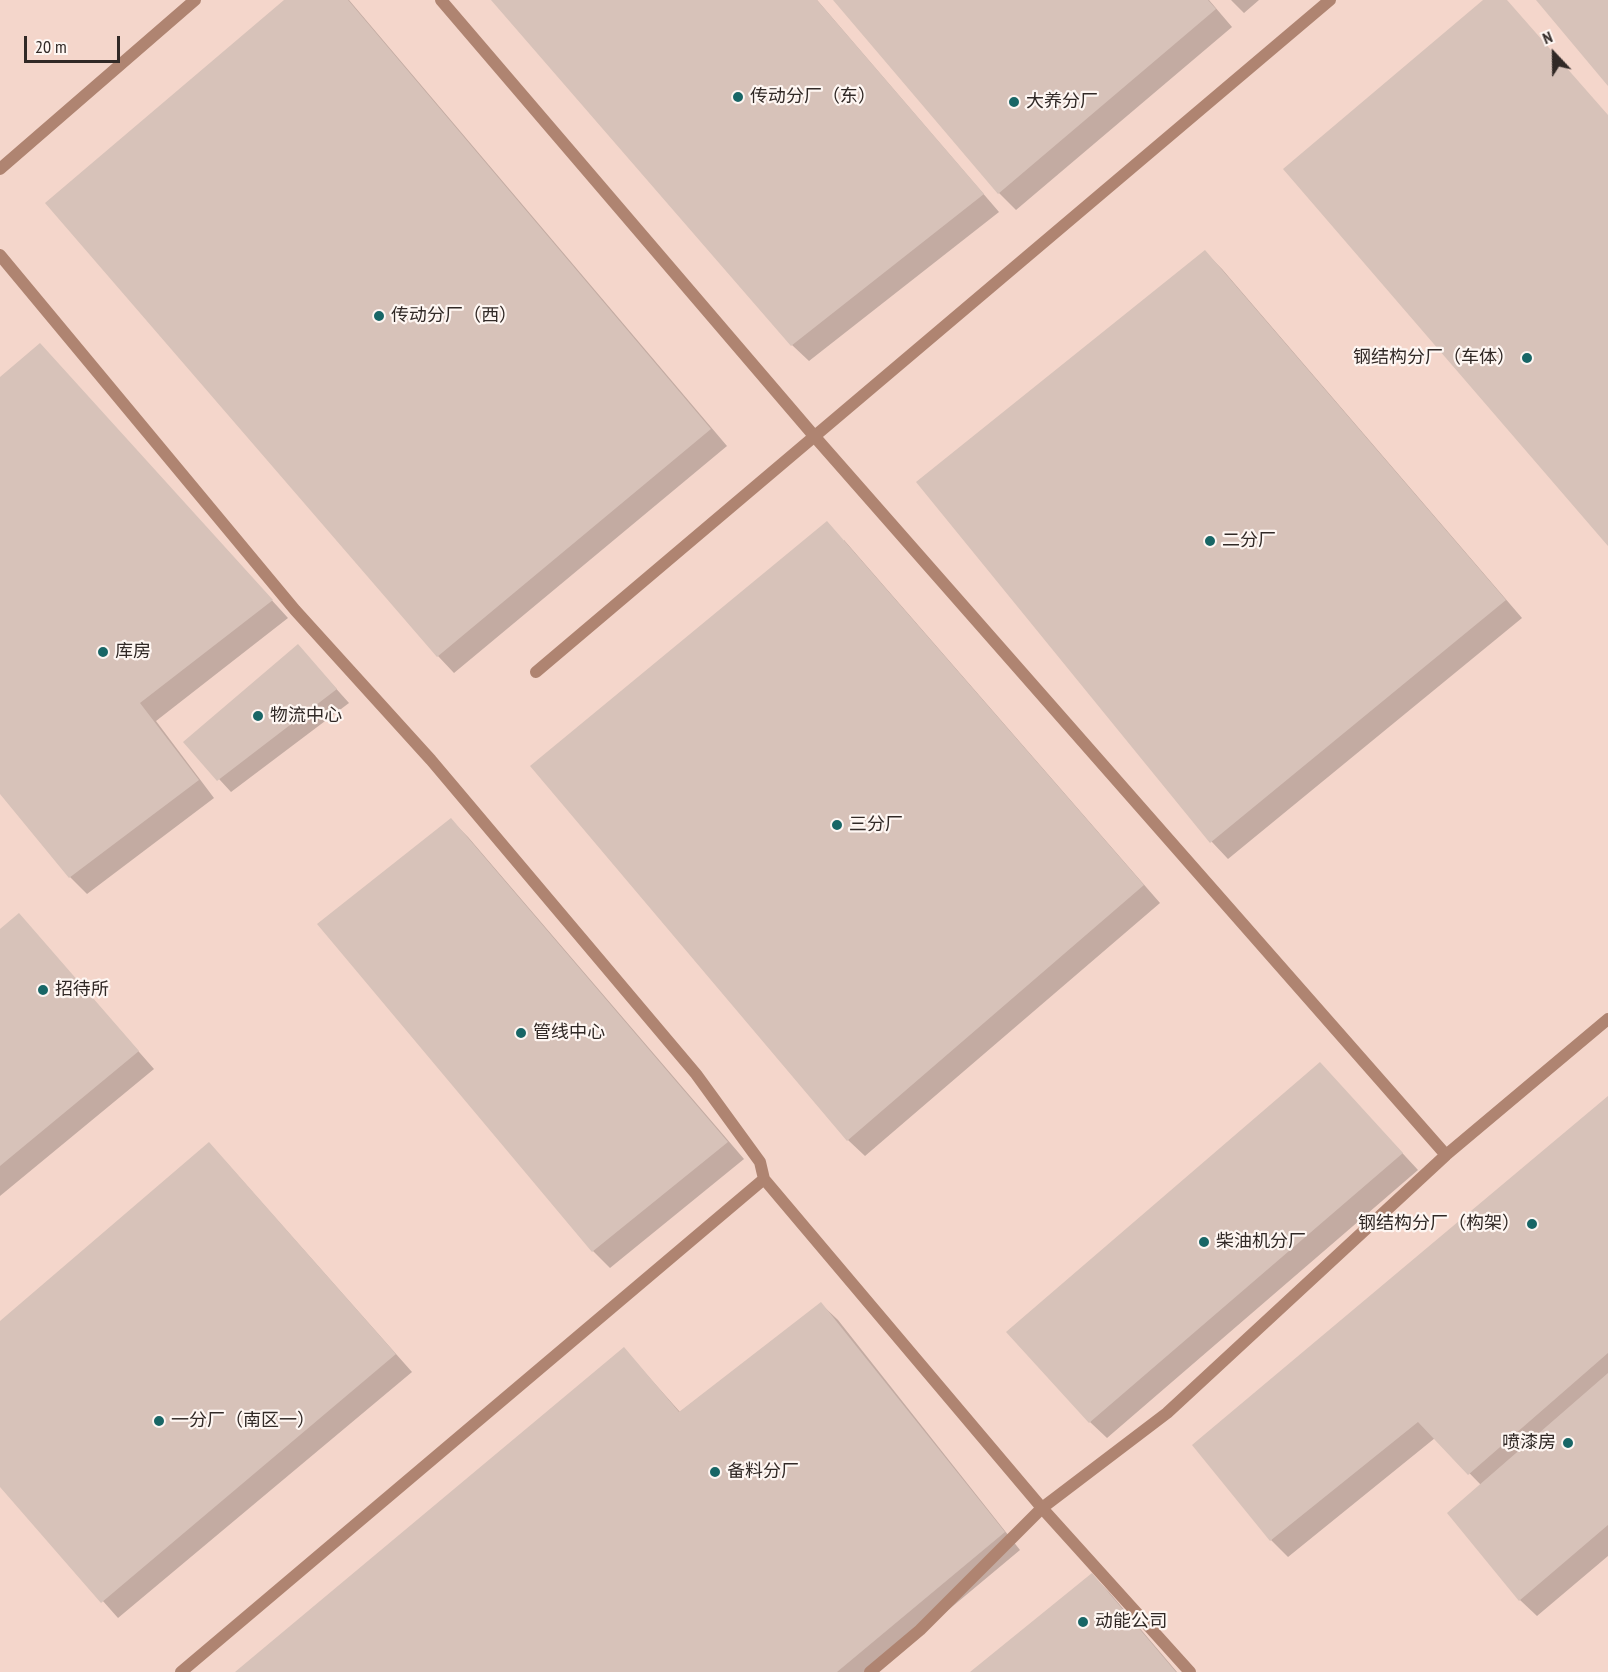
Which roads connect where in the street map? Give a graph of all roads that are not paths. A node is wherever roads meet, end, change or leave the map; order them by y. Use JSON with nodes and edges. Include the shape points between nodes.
{"nodes":[{"id":1,"x":195,"y":0,"type":"edge"},
{"id":2,"x":441,"y":0,"type":"edge"},
{"id":3,"x":1330,"y":0,"type":"edge"},
{"id":4,"x":0,"y":169,"type":"edge"},
{"id":5,"x":0,"y":255,"type":"edge"},
{"id":6,"x":815,"y":437,"type":"junction"},
{"id":7,"x":536,"y":672,"type":"dead end"},
{"id":8,"x":1608,"y":1018,"type":"edge"},
{"id":9,"x":1446,"y":1155,"type":"junction"},
{"id":10,"x":764,"y":1179,"type":"junction"},
{"id":11,"x":1042,"y":1508,"type":"junction"},
{"id":12,"x":182,"y":1672,"type":"edge"},
{"id":13,"x":870,"y":1672,"type":"edge"},
{"id":14,"x":1190,"y":1672,"type":"edge"}],
"edges":[{"from":1,"to":4,"type":"street"},
{"from":2,"to":6,"type":"street"},
{"from":3,"to":6,"type":"street"},
{"from":5,"to":10,"type":"street","via":[[295,610],[432,760],[696,1074],[760,1162]]},
{"from":6,"to":7,"type":"street"},
{"from":6,"to":9,"type":"street"},
{"from":8,"to":9,"type":"street"},
{"from":9,"to":11,"type":"street","via":[[1167,1413]]},
{"from":10,"to":11,"type":"street"},
{"from":10,"to":12,"type":"street"},
{"from":11,"to":13,"type":"street","via":[[920,1630]]},
{"from":11,"to":14,"type":"street"}]}
